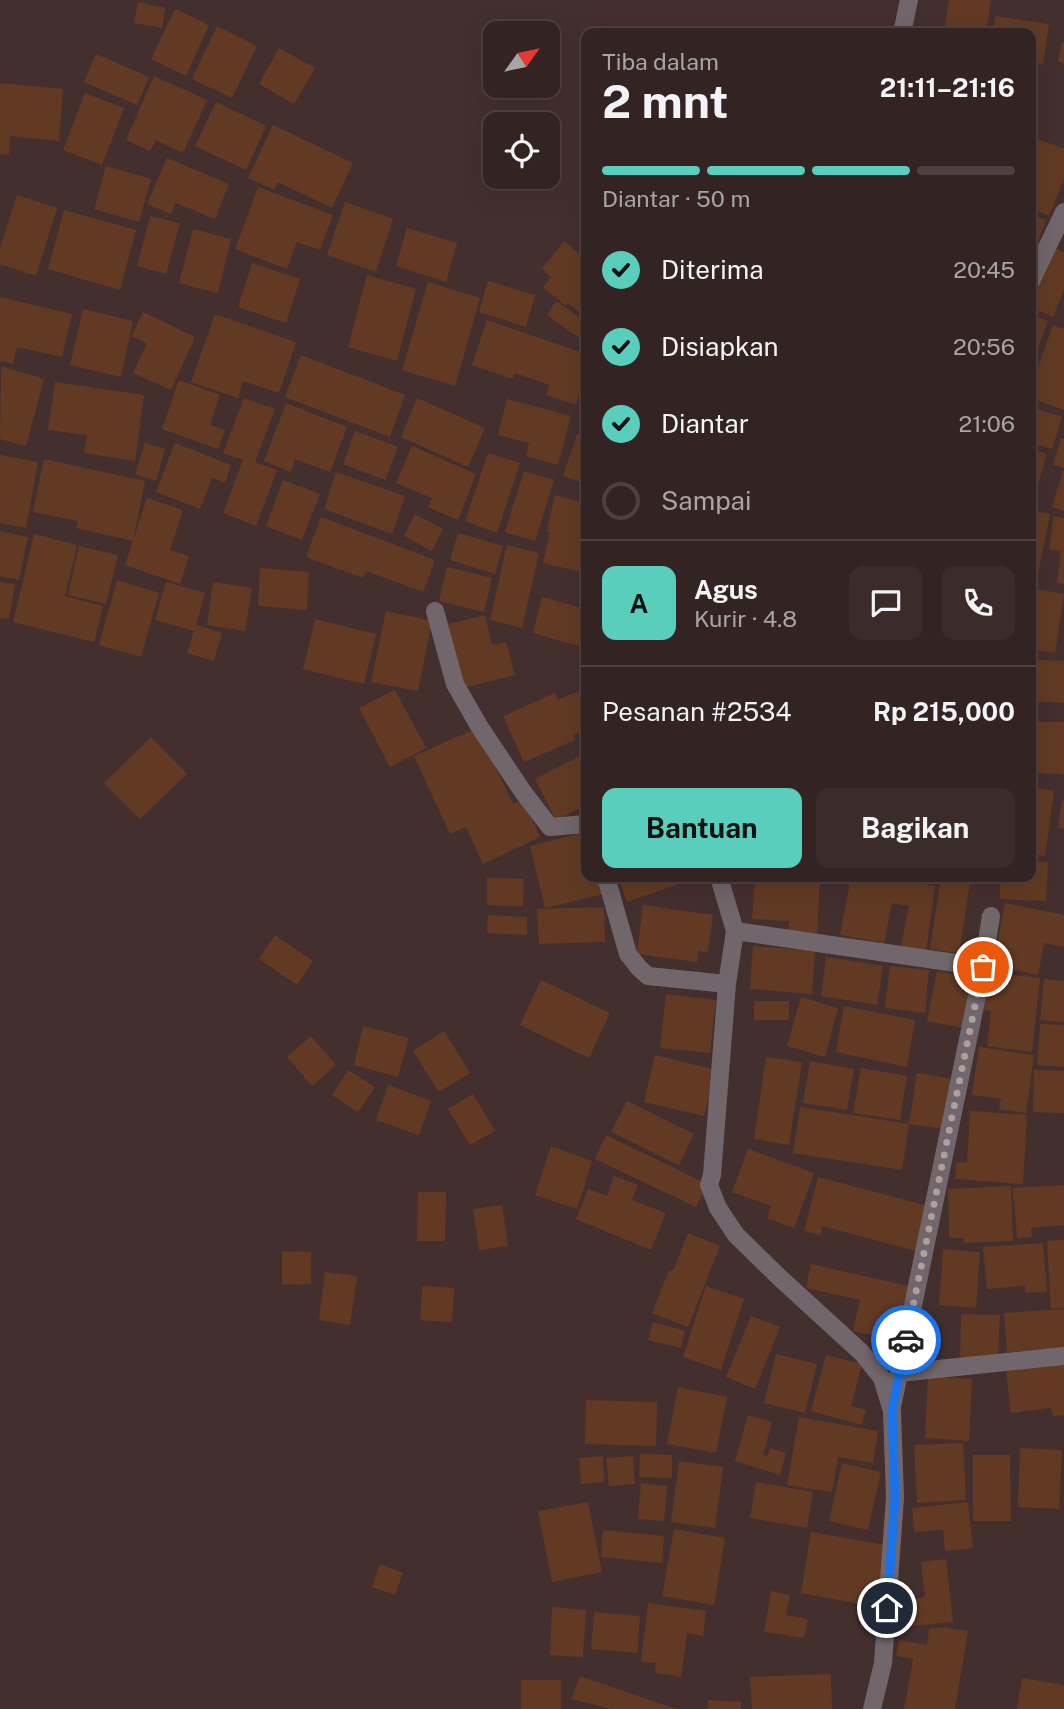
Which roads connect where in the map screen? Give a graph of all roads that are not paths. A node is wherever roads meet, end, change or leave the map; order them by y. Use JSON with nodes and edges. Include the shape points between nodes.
{"nodes":[{"id":1,"x":909,"y":0,"type":"edge"},
{"id":2,"x":903,"y":28,"type":"edge"},
{"id":3,"x":1064,"y":212,"type":"edge"},
{"id":4,"x":1036,"y":271,"type":"edge"},
{"id":5,"x":435,"y":611,"type":"dead end"},
{"id":6,"x":581,"y":824,"type":"edge"},
{"id":7,"x":607,"y":882,"type":"edge"},
{"id":8,"x":721,"y":882,"type":"edge"},
{"id":9,"x":992,"y":916,"type":"dead end"},
{"id":10,"x":735,"y":930,"type":"junction"},
{"id":11,"x":983,"y":967,"type":"junction"},
{"id":12,"x":727,"y":984,"type":"junction"},
{"id":13,"x":1064,"y":1356,"type":"edge"},
{"id":14,"x":899,"y":1373,"type":"junction"},
{"id":15,"x":892,"y":1411,"type":"junction"},
{"id":16,"x":872,"y":1709,"type":"edge"}],
"edges":[{"from":1,"to":2,"type":"street"},
{"from":3,"to":4,"type":"street"},
{"from":5,"to":6,"type":"street","via":[[455,684],[523,792],[550,827]]},
{"from":7,"to":12,"type":"street","via":[[628,954],[648,976]]},
{"from":8,"to":10,"type":"street"},
{"from":9,"to":11,"type":"street"},
{"from":10,"to":11,"type":"street"},
{"from":10,"to":12,"type":"street"},
{"from":11,"to":14,"type":"street"},
{"from":12,"to":15,"type":"street","via":[[709,1185],[737,1235],[862,1353],[882,1378]]},
{"from":13,"to":14,"type":"street"},
{"from":14,"to":15,"type":"street"},
{"from":15,"to":16,"type":"street","via":[[895,1498],[883,1663]]}]}
